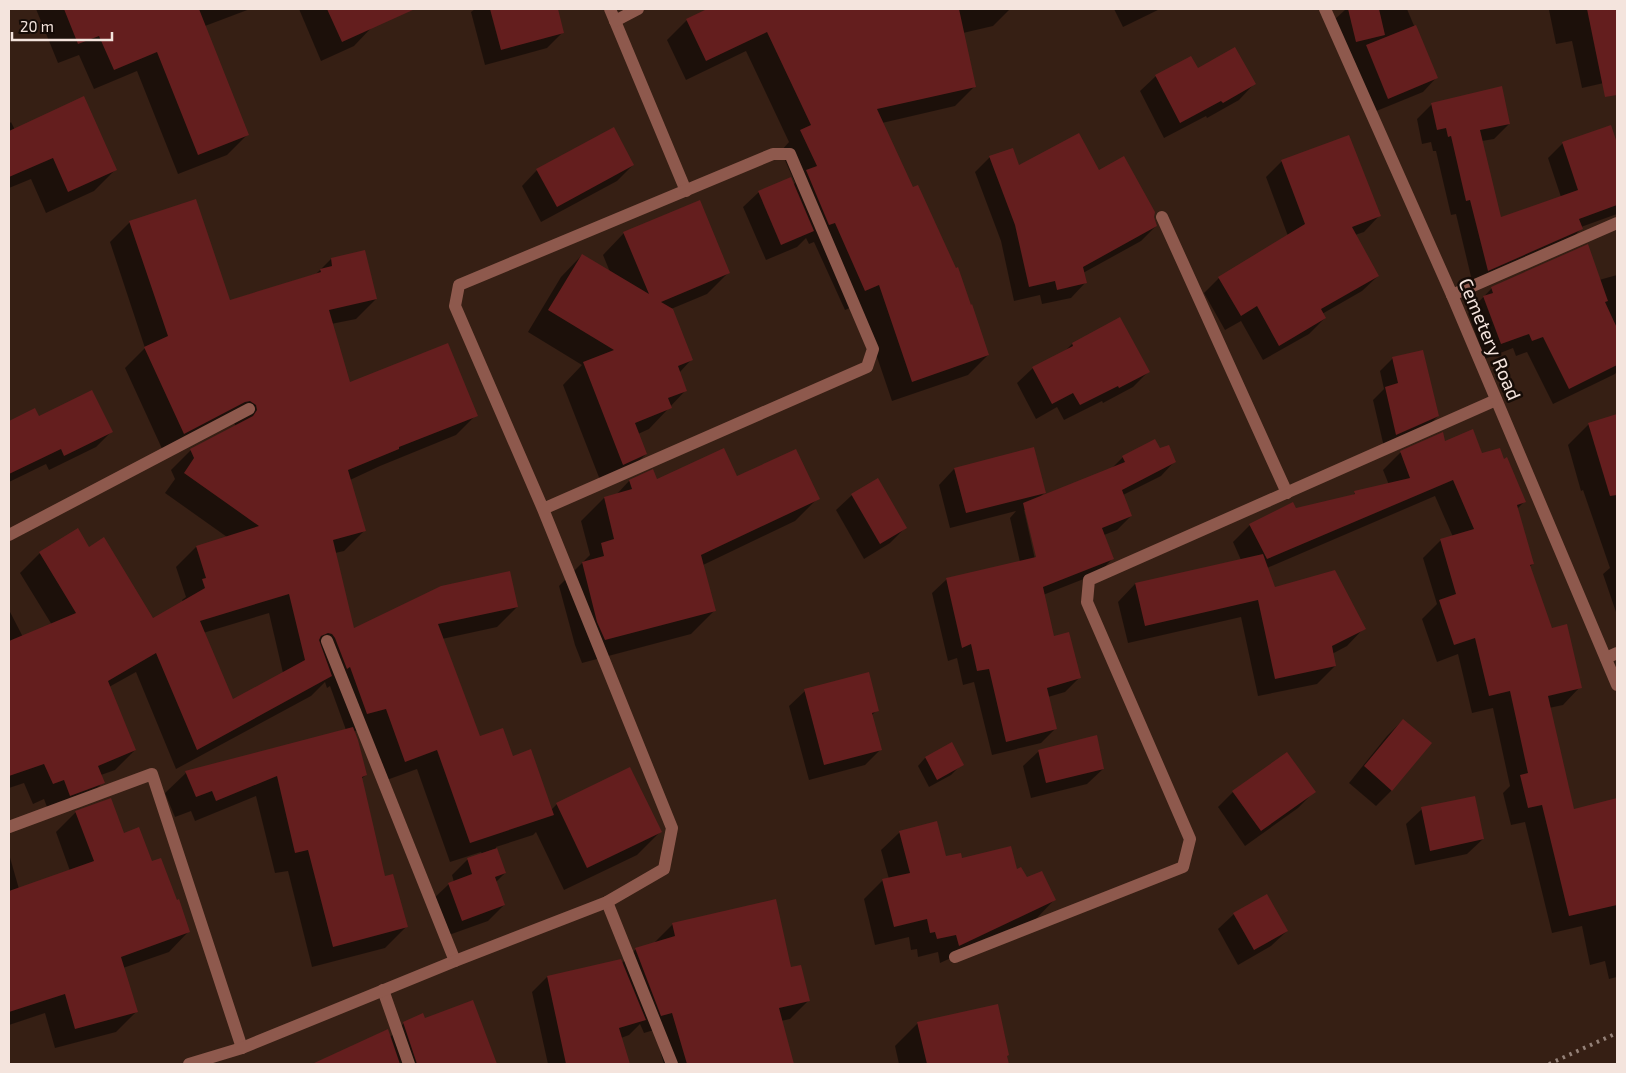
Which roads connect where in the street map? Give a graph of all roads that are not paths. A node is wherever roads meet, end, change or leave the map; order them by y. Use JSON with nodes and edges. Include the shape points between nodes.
{"nodes":[{"id":1,"x":610,"y":9,"type":"edge"},
{"id":2,"x":638,"y":9,"type":"edge"},
{"id":3,"x":1325,"y":9,"type":"edge"},
{"id":4,"x":615,"y":21,"type":"junction"},
{"id":5,"x":686,"y":191,"type":"junction"},
{"id":6,"x":1162,"y":217,"type":"dead end"},
{"id":7,"x":1617,"y":223,"type":"edge"},
{"id":8,"x":1452,"y":295,"type":"junction"},
{"id":9,"x":1496,"y":400,"type":"junction"},
{"id":10,"x":249,"y":408,"type":"dead end"},
{"id":11,"x":1287,"y":493,"type":"junction"},
{"id":12,"x":543,"y":509,"type":"junction"},
{"id":13,"x":9,"y":535,"type":"edge"},
{"id":14,"x":327,"y":641,"type":"dead end"},
{"id":15,"x":1612,"y":656,"type":"edge"},
{"id":16,"x":1617,"y":685,"type":"edge"},
{"id":17,"x":9,"y":827,"type":"edge"},
{"id":18,"x":607,"y":902,"type":"junction"},
{"id":19,"x":955,"y":957,"type":"dead end"},
{"id":20,"x":455,"y":961,"type":"junction"},
{"id":21,"x":383,"y":990,"type":"junction"},
{"id":22,"x":242,"y":1048,"type":"junction"},
{"id":23,"x":189,"y":1064,"type":"edge"},
{"id":24,"x":409,"y":1064,"type":"edge"},
{"id":25,"x":672,"y":1064,"type":"edge"}],
"edges":[{"from":1,"to":4,"type":"street"},
{"from":2,"to":4,"type":"street"},
{"from":3,"to":8,"type":"street","name":"Cemetery Road"},
{"from":4,"to":5,"type":"street"},
{"from":5,"to":12,"type":"street","via":[[459,285],[455,306]]},
{"from":5,"to":12,"type":"street","via":[[773,154],[790,154],[873,348],[867,367]]},
{"from":6,"to":11,"type":"street"},
{"from":7,"to":8,"type":"street"},
{"from":8,"to":9,"type":"street","name":"Cemetery Road"},
{"from":9,"to":11,"type":"street"},
{"from":9,"to":15,"type":"street","name":"Cemetery Road"},
{"from":10,"to":13,"type":"street"},
{"from":11,"to":19,"type":"street","via":[[1089,580],[1088,602],[1190,839],[1183,867]]},
{"from":12,"to":18,"type":"street","via":[[672,828],[664,869]]},
{"from":14,"to":20,"type":"street"},
{"from":15,"to":16,"type":"street","name":"Cemetery Road"},
{"from":17,"to":22,"type":"street","via":[[152,774]]},
{"from":18,"to":20,"type":"street"},
{"from":18,"to":25,"type":"street"},
{"from":20,"to":21,"type":"street"},
{"from":21,"to":22,"type":"street"},
{"from":21,"to":24,"type":"street"},
{"from":22,"to":23,"type":"street"}]}
